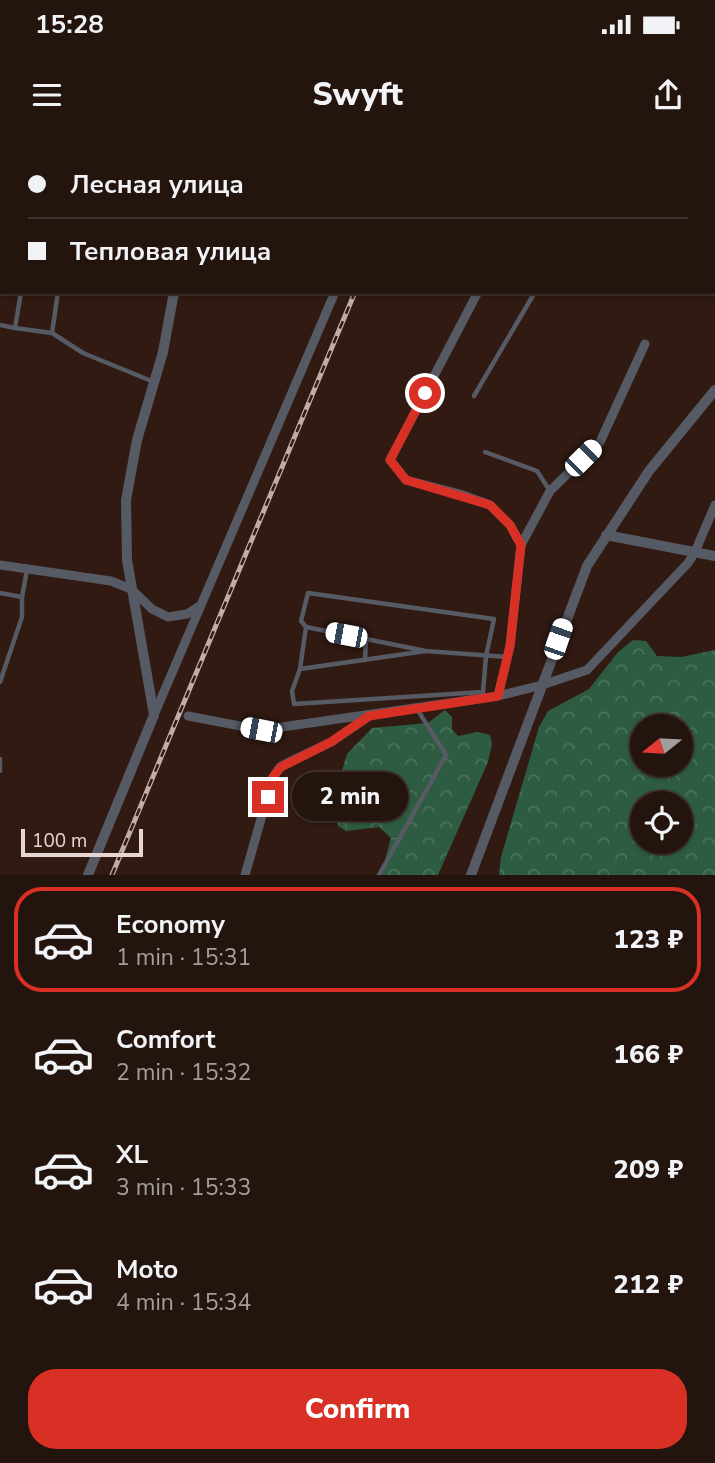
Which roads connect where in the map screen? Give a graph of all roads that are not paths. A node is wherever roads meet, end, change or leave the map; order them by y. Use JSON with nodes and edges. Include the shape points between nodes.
{"nodes":[{"id":1,"x":21,"y":294,"type":"edge"},
{"id":2,"x":58,"y":294,"type":"edge"},
{"id":3,"x":174,"y":294,"type":"edge"},
{"id":4,"x":334,"y":294,"type":"edge"},
{"id":5,"x":477,"y":294,"type":"edge"},
{"id":6,"x":534,"y":294,"type":"edge"},
{"id":7,"x":0,"y":326,"type":"edge"},
{"id":8,"x":15,"y":328,"type":"junction"},
{"id":9,"x":52,"y":333,"type":"junction"},
{"id":10,"x":645,"y":344,"type":"dead end"},
{"id":11,"x":154,"y":382,"type":"junction"},
{"id":12,"x":715,"y":390,"type":"edge"},
{"id":13,"x":474,"y":396,"type":"dead end"},
{"id":14,"x":485,"y":452,"type":"dead end"},
{"id":15,"x":550,"y":491,"type":"junction"},
{"id":16,"x":715,"y":505,"type":"edge"},
{"id":17,"x":606,"y":535,"type":"junction"},
{"id":18,"x":521,"y":545,"type":"junction"},
{"id":19,"x":695,"y":552,"type":"junction"},
{"id":20,"x":715,"y":556,"type":"edge"},
{"id":21,"x":0,"y":565,"type":"edge"},
{"id":22,"x":27,"y":569,"type":"junction"},
{"id":23,"x":131,"y":589,"type":"junction"},
{"id":24,"x":0,"y":593,"type":"edge"},
{"id":25,"x":22,"y":597,"type":"junction"},
{"id":26,"x":202,"y":604,"type":"junction"},
{"id":27,"x":306,"y":627,"type":"junction"},
{"id":28,"x":366,"y":639,"type":"junction"},
{"id":29,"x":426,"y":651,"type":"junction"},
{"id":30,"x":486,"y":656,"type":"junction"},
{"id":31,"x":508,"y":657,"type":"junction"},
{"id":32,"x":365,"y":660,"type":"junction"},
{"id":33,"x":300,"y":669,"type":"junction"},
{"id":34,"x":0,"y":682,"type":"edge"},
{"id":35,"x":542,"y":685,"type":"junction"},
{"id":36,"x":498,"y":696,"type":"junction"},
{"id":37,"x":416,"y":708,"type":"junction"},
{"id":38,"x":154,"y":715,"type":"junction"},
{"id":39,"x":188,"y":716,"type":"dead end"},
{"id":40,"x":369,"y":716,"type":"junction"},
{"id":41,"x":0,"y":759,"type":"edge"},
{"id":42,"x":0,"y":772,"type":"edge"},
{"id":43,"x":88,"y":875,"type":"edge"},
{"id":44,"x":245,"y":875,"type":"edge"},
{"id":45,"x":379,"y":875,"type":"edge"},
{"id":46,"x":471,"y":875,"type":"edge"}],
"edges":[{"from":1,"to":8,"type":"lane"},
{"from":2,"to":9,"type":"lane"},
{"from":3,"to":11,"type":"street"},
{"from":4,"to":26,"type":"street"},
{"from":5,"to":18,"type":"street","via":[[390,460],[406,480],[490,505],[510,525]]},
{"from":6,"to":13,"type":"lane"},
{"from":7,"to":8,"type":"lane"},
{"from":8,"to":9,"type":"lane"},
{"from":9,"to":11,"type":"lane","via":[[83,353]]},
{"from":10,"to":15,"type":"street","via":[[600,442]]},
{"from":11,"to":23,"type":"street","via":[[126,500]]},
{"from":12,"to":17,"type":"street","via":[[649,471]]},
{"from":14,"to":15,"type":"lane","via":[[537,471]]},
{"from":15,"to":18,"type":"street"},
{"from":16,"to":19,"type":"street"},
{"from":17,"to":19,"type":"street"},
{"from":17,"to":35,"type":"street","via":[[587,566]]},
{"from":18,"to":31,"type":"street"},
{"from":19,"to":20,"type":"street"},
{"from":19,"to":35,"type":"street","via":[[587,670]]},
{"from":21,"to":22,"type":"street"},
{"from":22,"to":23,"type":"street","via":[[110,581]]},
{"from":22,"to":25,"type":"lane"},
{"from":23,"to":26,"type":"street","via":[[168,617],[187,614]]},
{"from":23,"to":38,"type":"street"},
{"from":24,"to":25,"type":"lane"},
{"from":25,"to":34,"type":"lane","via":[[22,617]]},
{"from":26,"to":38,"type":"street"},
{"from":27,"to":28,"type":"lane"},
{"from":27,"to":30,"type":"lane","via":[[301,621],[308,593],[494,619]]},
{"from":27,"to":33,"type":"lane"},
{"from":28,"to":29,"type":"lane"},
{"from":28,"to":32,"type":"lane"},
{"from":29,"to":30,"type":"lane"},
{"from":29,"to":32,"type":"lane"},
{"from":30,"to":31,"type":"lane"},
{"from":30,"to":33,"type":"lane","via":[[483,692],[295,704],[292,691]]},
{"from":31,"to":36,"type":"street"},
{"from":32,"to":33,"type":"lane"},
{"from":35,"to":36,"type":"street"},
{"from":35,"to":46,"type":"street"},
{"from":36,"to":37,"type":"street"},
{"from":37,"to":40,"type":"street"},
{"from":37,"to":45,"type":"lane","via":[[446,755]]},
{"from":38,"to":43,"type":"street"},
{"from":39,"to":40,"type":"street","via":[[261,730]]},
{"from":40,"to":44,"type":"street","via":[[281,767],[273,777]]},
{"from":41,"to":42,"type":"lane"}]}
